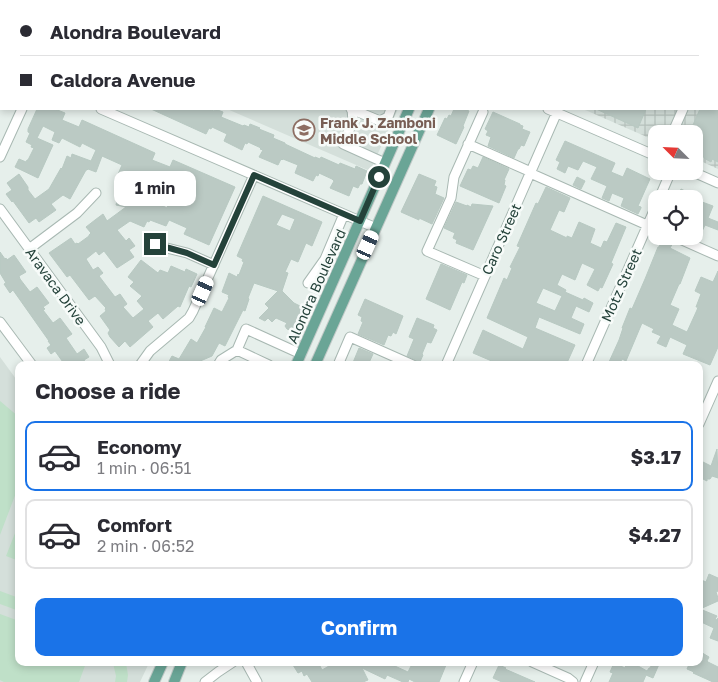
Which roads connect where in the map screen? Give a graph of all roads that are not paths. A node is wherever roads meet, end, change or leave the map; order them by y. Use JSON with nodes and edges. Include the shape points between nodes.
{"nodes":[{"id":1,"x":22,"y":110,"type":"edge"},
{"id":2,"x":103,"y":110,"type":"edge"},
{"id":3,"x":352,"y":110,"type":"edge"},
{"id":4,"x":354,"y":110,"type":"edge"},
{"id":5,"x":391,"y":110,"type":"edge"},
{"id":6,"x":409,"y":110,"type":"edge"},
{"id":7,"x":429,"y":110,"type":"edge"},
{"id":8,"x":553,"y":110,"type":"edge"},
{"id":9,"x":683,"y":110,"type":"edge"},
{"id":10,"x":483,"y":112,"type":"dead end"},
{"id":11,"x":676,"y":125,"type":"edge"},
{"id":12,"x":468,"y":144,"type":"junction"},
{"id":13,"x":648,"y":152,"type":"edge"},
{"id":14,"x":0,"y":157,"type":"edge"},
{"id":15,"x":385,"y":163,"type":"junction"},
{"id":16,"x":530,"y":173,"type":"junction"},
{"id":17,"x":254,"y":175,"type":"junction"},
{"id":18,"x":703,"y":175,"type":"edge"},
{"id":19,"x":717,"y":180,"type":"edge"},
{"id":20,"x":96,"y":193,"type":"dead end"},
{"id":21,"x":0,"y":209,"type":"edge"},
{"id":22,"x":344,"y":214,"type":"junction"},
{"id":23,"x":360,"y":221,"type":"junction"},
{"id":24,"x":648,"y":225,"type":"edge"},
{"id":25,"x":376,"y":228,"type":"junction"},
{"id":26,"x":648,"y":235,"type":"edge"},
{"id":27,"x":155,"y":244,"type":"dead end"},
{"id":28,"x":693,"y":245,"type":"edge"},
{"id":29,"x":29,"y":249,"type":"junction"},
{"id":30,"x":718,"y":256,"type":"edge"},
{"id":31,"x":214,"y":265,"type":"junction"},
{"id":32,"x":485,"y":276,"type":"junction"},
{"id":33,"x":308,"y":284,"type":"dead end"},
{"id":34,"x":0,"y":322,"type":"edge"},
{"id":35,"x":237,"y":350,"type":"junction"},
{"id":36,"x":301,"y":354,"type":"junction"},
{"id":37,"x":29,"y":361,"type":"edge"},
{"id":38,"x":108,"y":361,"type":"edge"},
{"id":39,"x":143,"y":361,"type":"edge"},
{"id":40,"x":220,"y":361,"type":"edge"},
{"id":41,"x":261,"y":361,"type":"edge"},
{"id":42,"x":298,"y":361,"type":"edge"},
{"id":43,"x":317,"y":361,"type":"edge"},
{"id":44,"x":340,"y":361,"type":"edge"},
{"id":45,"x":404,"y":361,"type":"edge"},
{"id":46,"x":448,"y":361,"type":"edge"},
{"id":47,"x":588,"y":361,"type":"edge"},
{"id":48,"x":718,"y":381,"type":"edge"},
{"id":49,"x":703,"y":415,"type":"edge"},
{"id":50,"x":161,"y":666,"type":"edge"},
{"id":51,"x":180,"y":666,"type":"edge"},
{"id":52,"x":227,"y":666,"type":"edge"},
{"id":53,"x":248,"y":666,"type":"edge"},
{"id":54,"x":471,"y":666,"type":"edge"},
{"id":55,"x":541,"y":666,"type":"edge"},
{"id":56,"x":592,"y":666,"type":"edge"},
{"id":57,"x":154,"y":682,"type":"edge"},
{"id":58,"x":174,"y":682,"type":"edge"},
{"id":59,"x":206,"y":682,"type":"edge"},
{"id":60,"x":257,"y":682,"type":"edge"},
{"id":61,"x":464,"y":682,"type":"edge"},
{"id":62,"x":572,"y":682,"type":"edge"},
{"id":63,"x":585,"y":682,"type":"edge"}],
"edges":[{"from":1,"to":14,"type":"street"},
{"from":2,"to":17,"type":"street"},
{"from":3,"to":15,"type":"street","via":[[352,121],[343,144]]},
{"from":4,"to":5,"type":"street","via":[[380,121],[388,117]]},
{"from":6,"to":15,"type":"main road","name":"Alondra Boulevard"},
{"from":7,"to":25,"type":"main road"},
{"from":8,"to":13,"type":"street"},
{"from":8,"to":16,"type":"street","name":"Caro Street"},
{"from":9,"to":11,"type":"street"},
{"from":10,"to":12,"type":"street"},
{"from":12,"to":16,"type":"street"},
{"from":12,"to":32,"type":"street","via":[[454,177],[451,198],[428,251]]},
{"from":15,"to":23,"type":"main road","name":"Alondra Boulevard"},
{"from":16,"to":24,"type":"street"},
{"from":16,"to":32,"type":"street","name":"Caro Street"},
{"from":17,"to":22,"type":"street"},
{"from":17,"to":31,"type":"street"},
{"from":18,"to":19,"type":"street"},
{"from":20,"to":29,"type":"street","via":[[77,213]]},
{"from":21,"to":29,"type":"street","name":"Aravaca Drive"},
{"from":22,"to":23,"type":"street"},
{"from":22,"to":33,"type":"street","name":"Alondra Boulevard","via":[[325,259]]},
{"from":23,"to":25,"type":"street"},
{"from":23,"to":36,"type":"main road","name":"Alondra Boulevard"},
{"from":25,"to":43,"type":"main road"},
{"from":26,"to":47,"type":"street","name":"Motz Street"},
{"from":27,"to":31,"type":"street"},
{"from":28,"to":30,"type":"street"},
{"from":29,"to":38,"type":"street","name":"Aravaca Drive"},
{"from":31,"to":39,"type":"street","via":[[188,318]]},
{"from":32,"to":46,"type":"street","name":"Caro Street"},
{"from":34,"to":37,"type":"street"},
{"from":35,"to":36,"type":"street","via":[[246,329]]},
{"from":35,"to":40,"type":"street"},
{"from":35,"to":41,"type":"street"},
{"from":36,"to":42,"type":"main road","name":"Alondra Boulevard"},
{"from":44,"to":45,"type":"street","via":[[350,337]]},
{"from":48,"to":49,"type":"street"},
{"from":50,"to":57,"type":"main road"},
{"from":51,"to":58,"type":"main road"},
{"from":52,"to":59,"type":"street"},
{"from":53,"to":60,"type":"street"},
{"from":54,"to":61,"type":"street"},
{"from":55,"to":62,"type":"street"},
{"from":56,"to":63,"type":"street"}]}
